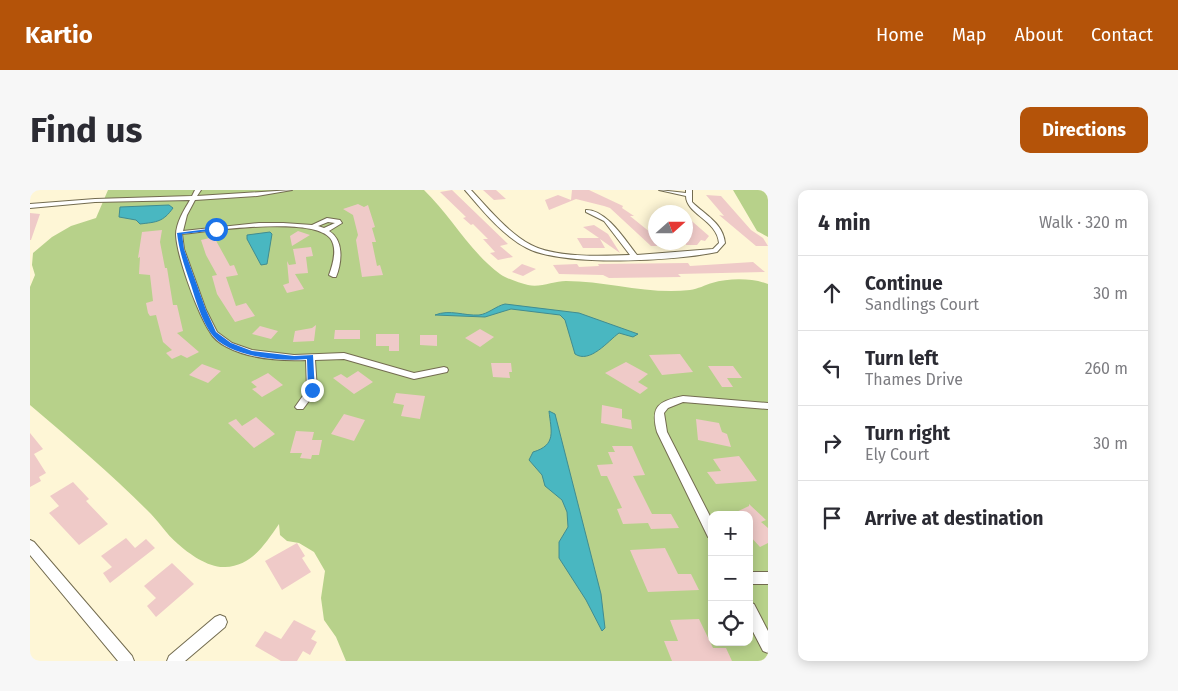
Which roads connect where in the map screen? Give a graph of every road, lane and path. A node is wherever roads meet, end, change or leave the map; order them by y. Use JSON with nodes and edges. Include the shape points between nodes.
{"nodes":[{"id":1,"x":198,"y":190,"type":"edge"},
{"id":2,"x":289,"y":190,"type":"edge"},
{"id":3,"x":468,"y":190,"type":"edge"},
{"id":4,"x":662,"y":190,"type":"edge"},
{"id":5,"x":690,"y":192,"type":"edge"},
{"id":6,"x":194,"y":198,"type":"junction"},
{"id":7,"x":30,"y":206,"type":"edge"},
{"id":8,"x":588,"y":211,"type":"dead end"},
{"id":9,"x":314,"y":226,"type":"junction"},
{"id":10,"x":324,"y":231,"type":"junction"},
{"id":11,"x":180,"y":233,"type":"junction"},
{"id":12,"x":634,"y":256,"type":"junction"},
{"id":13,"x":333,"y":276,"type":"dead end"},
{"id":14,"x":310,"y":357,"type":"junction"},
{"id":15,"x":444,"y":370,"type":"dead end"},
{"id":16,"x":768,"y":406,"type":"edge"},
{"id":17,"x":300,"y":407,"type":"dead end"},
{"id":18,"x":708,"y":525,"type":"edge"},
{"id":19,"x":30,"y":546,"type":"edge"},
{"id":20,"x":753,"y":578,"type":"edge"},
{"id":21,"x":768,"y":578,"type":"edge"},
{"id":22,"x":753,"y":617,"type":"edge"},
{"id":23,"x":220,"y":622,"type":"dead end"},
{"id":24,"x":768,"y":646,"type":"edge"},
{"id":25,"x":127,"y":661,"type":"edge"},
{"id":26,"x":174,"y":661,"type":"edge"}],
"edges":[{"from":1,"to":6,"type":"street"},
{"from":2,"to":6,"type":"street"},
{"from":3,"to":12,"type":"street","via":[[530,247],[559,256]]},
{"from":4,"to":5,"type":"street"},
{"from":5,"to":12,"type":"street","via":[[689,202],[718,228],[723,236],[722,243],[715,251],[696,254]]},
{"from":6,"to":7,"type":"street","via":[[79,201]]},
{"from":6,"to":11,"type":"street","via":[[184,215]]},
{"from":8,"to":12,"type":"street","via":[[606,220]]},
{"from":9,"to":10,"type":"street"},
{"from":9,"to":10,"type":"street","via":[[327,220],[338,220],[339,223]]},
{"from":9,"to":11,"type":"street","via":[[253,226]]},
{"from":10,"to":13,"type":"street","via":[[331,234],[335,243],[338,262]]},
{"from":11,"to":14,"type":"street","via":[[202,310],[214,333],[229,345],[251,353]]},
{"from":14,"to":15,"type":"street","via":[[344,356],[414,376]]},
{"from":14,"to":17,"type":"street","via":[[312,390]]},
{"from":16,"to":18,"type":"street","via":[[683,400],[670,402],[661,408],[658,417],[662,432]]},
{"from":19,"to":25,"type":"street"},
{"from":20,"to":21,"type":"street"},
{"from":22,"to":24,"type":"street"},
{"from":23,"to":26,"type":"street"}]}
